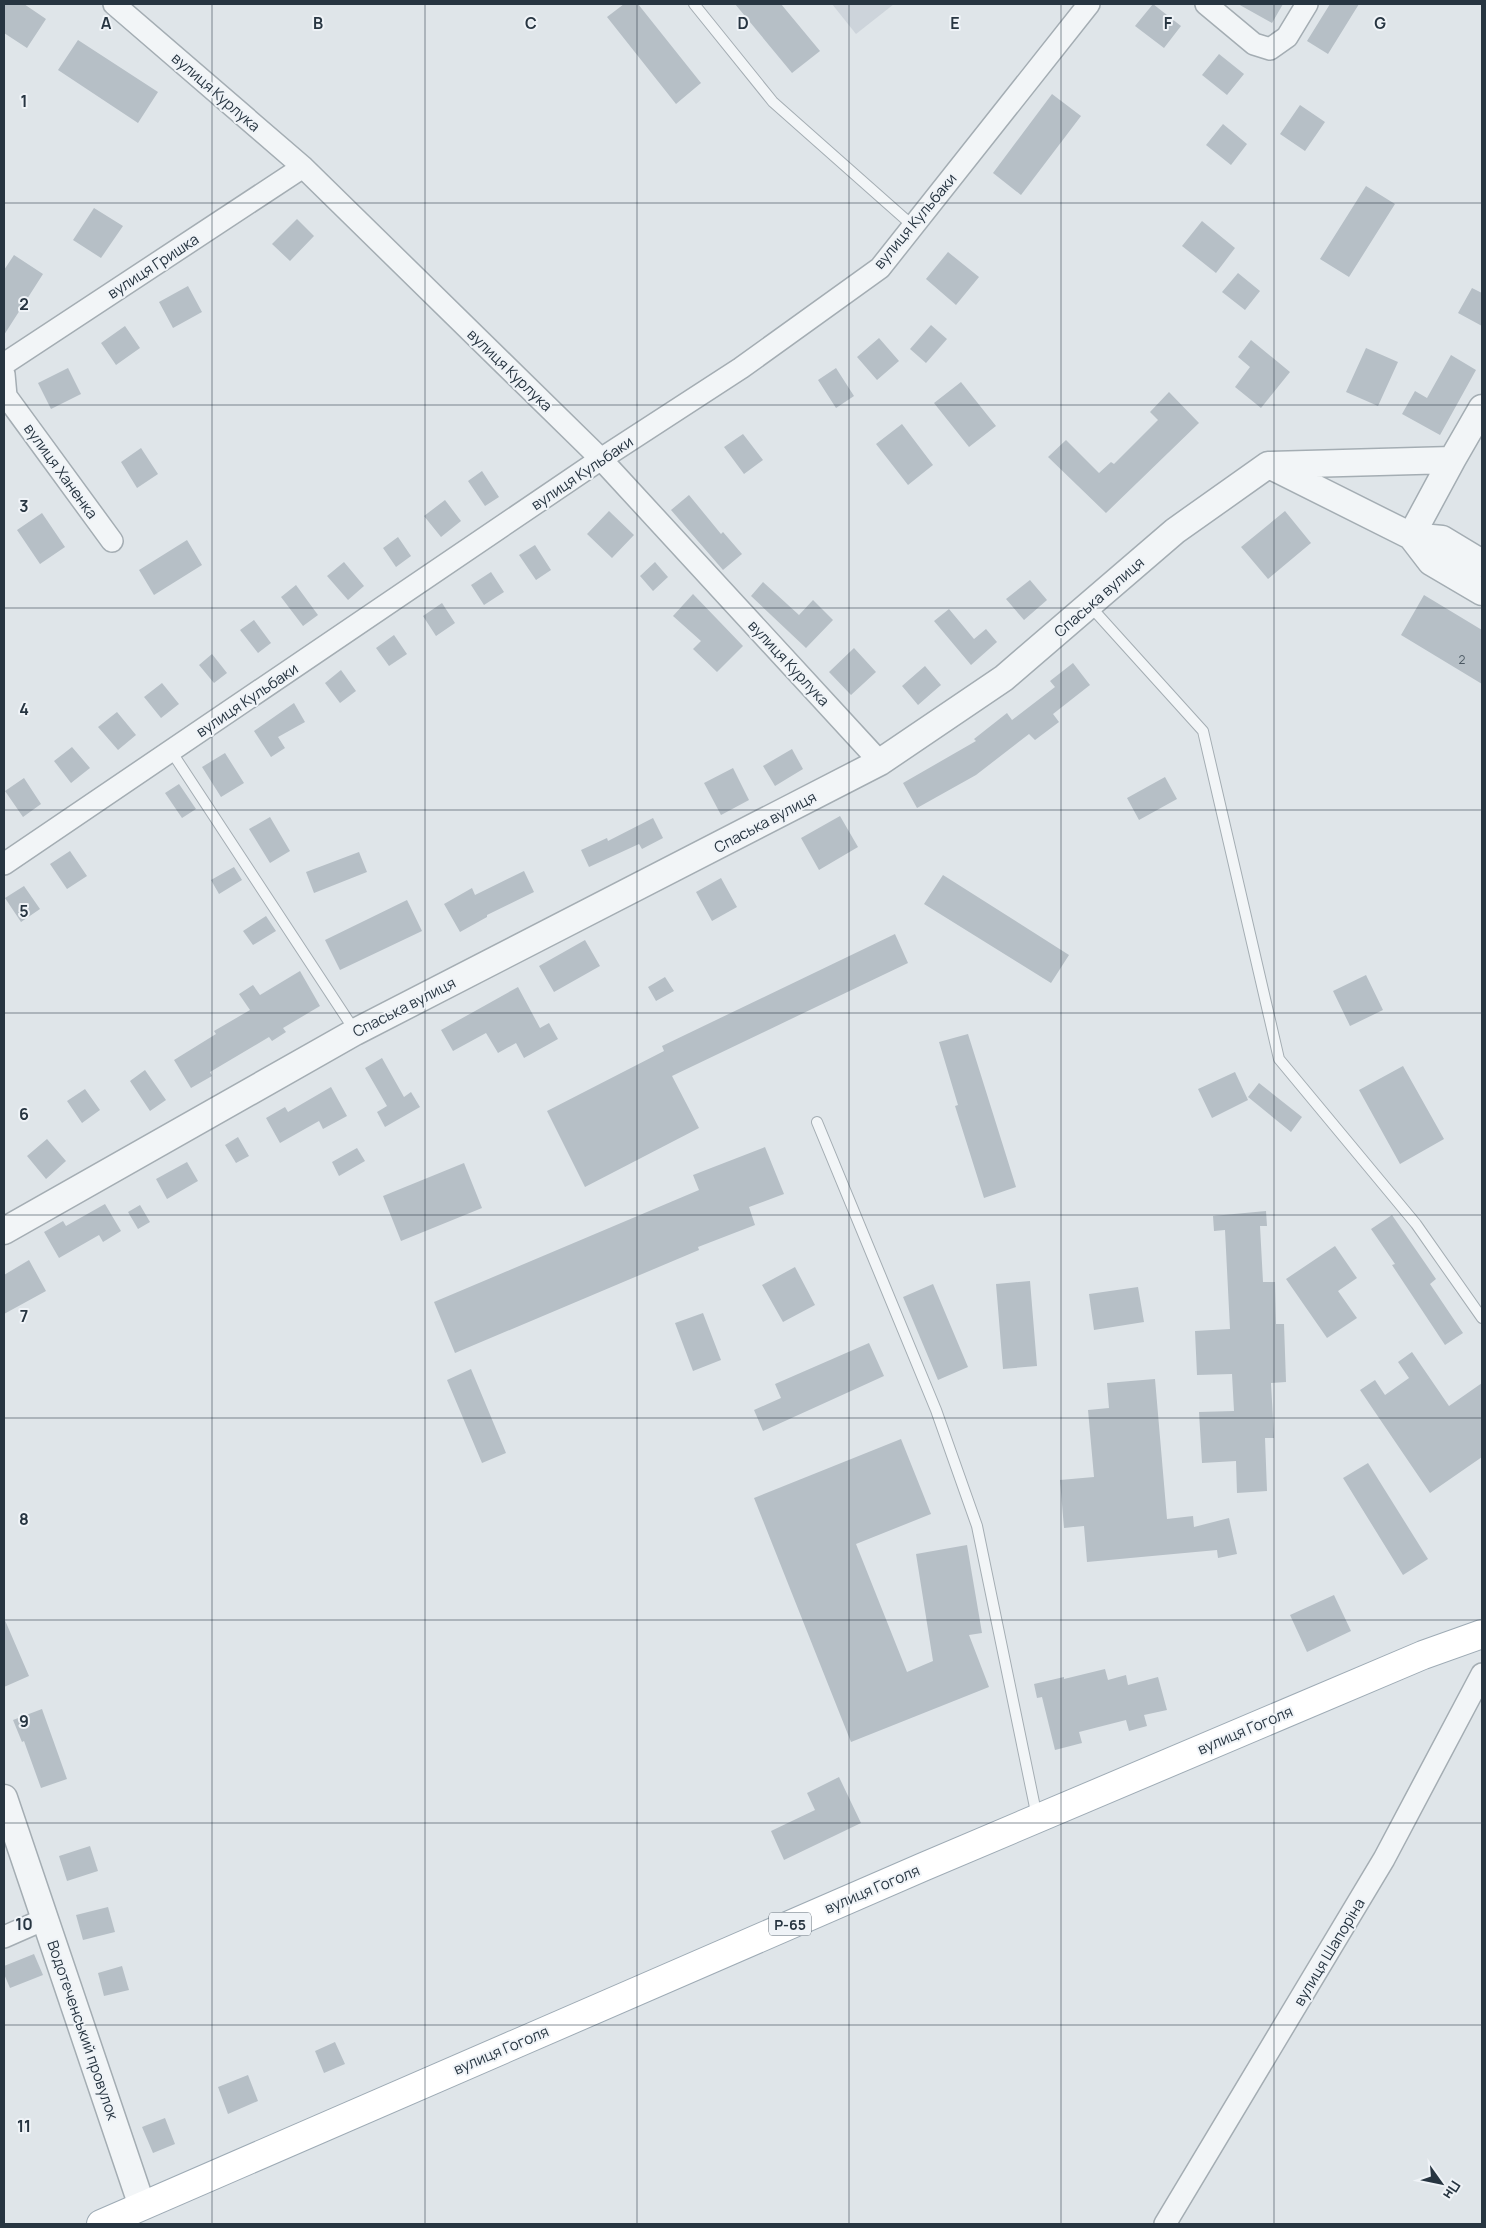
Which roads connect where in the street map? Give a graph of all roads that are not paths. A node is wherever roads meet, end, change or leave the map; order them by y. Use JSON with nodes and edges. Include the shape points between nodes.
{"nodes":[{"id":1,"x":114,"y":4,"type":"edge"},
{"id":2,"x":694,"y":4,"type":"edge"},
{"id":3,"x":1089,"y":4,"type":"edge"},
{"id":4,"x":1206,"y":4,"type":"edge"},
{"id":5,"x":1308,"y":4,"type":"edge"},
{"id":6,"x":303,"y":167,"type":"junction"},
{"id":7,"x":913,"y":226,"type":"junction"},
{"id":8,"x":4,"y":364,"type":"edge"},
{"id":9,"x":4,"y":374,"type":"edge"},
{"id":10,"x":1482,"y":408,"type":"edge"},
{"id":11,"x":601,"y":459,"type":"junction"},
{"id":12,"x":1452,"y":460,"type":"junction"},
{"id":13,"x":1268,"y":465,"type":"junction"},
{"id":14,"x":1411,"y":536,"type":"junction"},
{"id":15,"x":112,"y":541,"type":"dead end"},
{"id":16,"x":1482,"y":563,"type":"edge"},
{"id":17,"x":1482,"y":592,"type":"edge"},
{"id":18,"x":1089,"y":605,"type":"junction"},
{"id":19,"x":171,"y":751,"type":"junction"},
{"id":20,"x":880,"y":762,"type":"junction"},
{"id":21,"x":4,"y":864,"type":"edge"},
{"id":22,"x":355,"y":1032,"type":"junction"},
{"id":23,"x":817,"y":1122,"type":"dead end"},
{"id":24,"x":4,"y":1231,"type":"edge"},
{"id":25,"x":1482,"y":1318,"type":"edge"},
{"id":26,"x":1482,"y":1634,"type":"edge"},
{"id":27,"x":1482,"y":1674,"type":"edge"},
{"id":28,"x":4,"y":1798,"type":"edge"},
{"id":29,"x":1037,"y":1819,"type":"junction"},
{"id":30,"x":45,"y":1919,"type":"junction"},
{"id":31,"x":4,"y":1936,"type":"edge"},
{"id":32,"x":142,"y":2206,"type":"junction"},
{"id":33,"x":101,"y":2224,"type":"edge"},
{"id":34,"x":1165,"y":2224,"type":"edge"}],
"edges":[{"from":1,"to":6,"type":"street","name":"вулиця Курлука"},
{"from":2,"to":7,"type":"lane","via":[[773,102]]},
{"from":3,"to":7,"type":"street","name":"вулиця Кульбаки"},
{"from":4,"to":5,"type":"street","via":[[1254,44],[1270,49],[1287,37]]},
{"from":6,"to":8,"type":"street","name":"вулиця Гришка"},
{"from":6,"to":11,"type":"street","name":"вулиця Курлука"},
{"from":7,"to":11,"type":"street","name":"вулиця Кульбаки","via":[[880,268],[741,368]]},
{"from":9,"to":15,"type":"street","name":"вулиця Ханенка","via":[[6,396]]},
{"from":10,"to":12,"type":"street"},
{"from":11,"to":19,"type":"street","name":"вулиця Кульбаки"},
{"from":11,"to":20,"type":"street","name":"вулиця Курлука"},
{"from":12,"to":13,"type":"street"},
{"from":12,"to":14,"type":"street"},
{"from":13,"to":14,"type":"street"},
{"from":13,"to":18,"type":"street","name":"Спаська вулиця","via":[[1175,531]]},
{"from":14,"to":16,"type":"street","via":[[1442,539]]},
{"from":14,"to":17,"type":"street","via":[[1431,562]]},
{"from":18,"to":20,"type":"street","name":"Спаська вулиця","via":[[1004,678]]},
{"from":18,"to":25,"type":"lane","via":[[1204,731],[1279,1059],[1416,1224]]},
{"from":19,"to":21,"type":"street","name":"вулиця Кульбаки"},
{"from":19,"to":22,"type":"lane"},
{"from":20,"to":22,"type":"street","name":"Спаська вулиця"},
{"from":22,"to":24,"type":"street","name":"Спаська вулиця"},
{"from":23,"to":29,"type":"lane","via":[[936,1410],[977,1526]]},
{"from":26,"to":29,"type":"main road","name":"вулиця Гоголя","number":"Р-65","via":[[1423,1655]]},
{"from":27,"to":34,"type":"street","name":"вулиця Шапоріна","via":[[1384,1859]]},
{"from":28,"to":30,"type":"street","name":"Водотеченський провулок"},
{"from":29,"to":32,"type":"main road","name":"вулиця Гоголя","number":"Р-65"},
{"from":30,"to":31,"type":"street"},
{"from":30,"to":32,"type":"street","name":"Водотеченський провулок"},
{"from":32,"to":33,"type":"main road","name":"вулиця Гоголя","number":"Р-65"}]}
